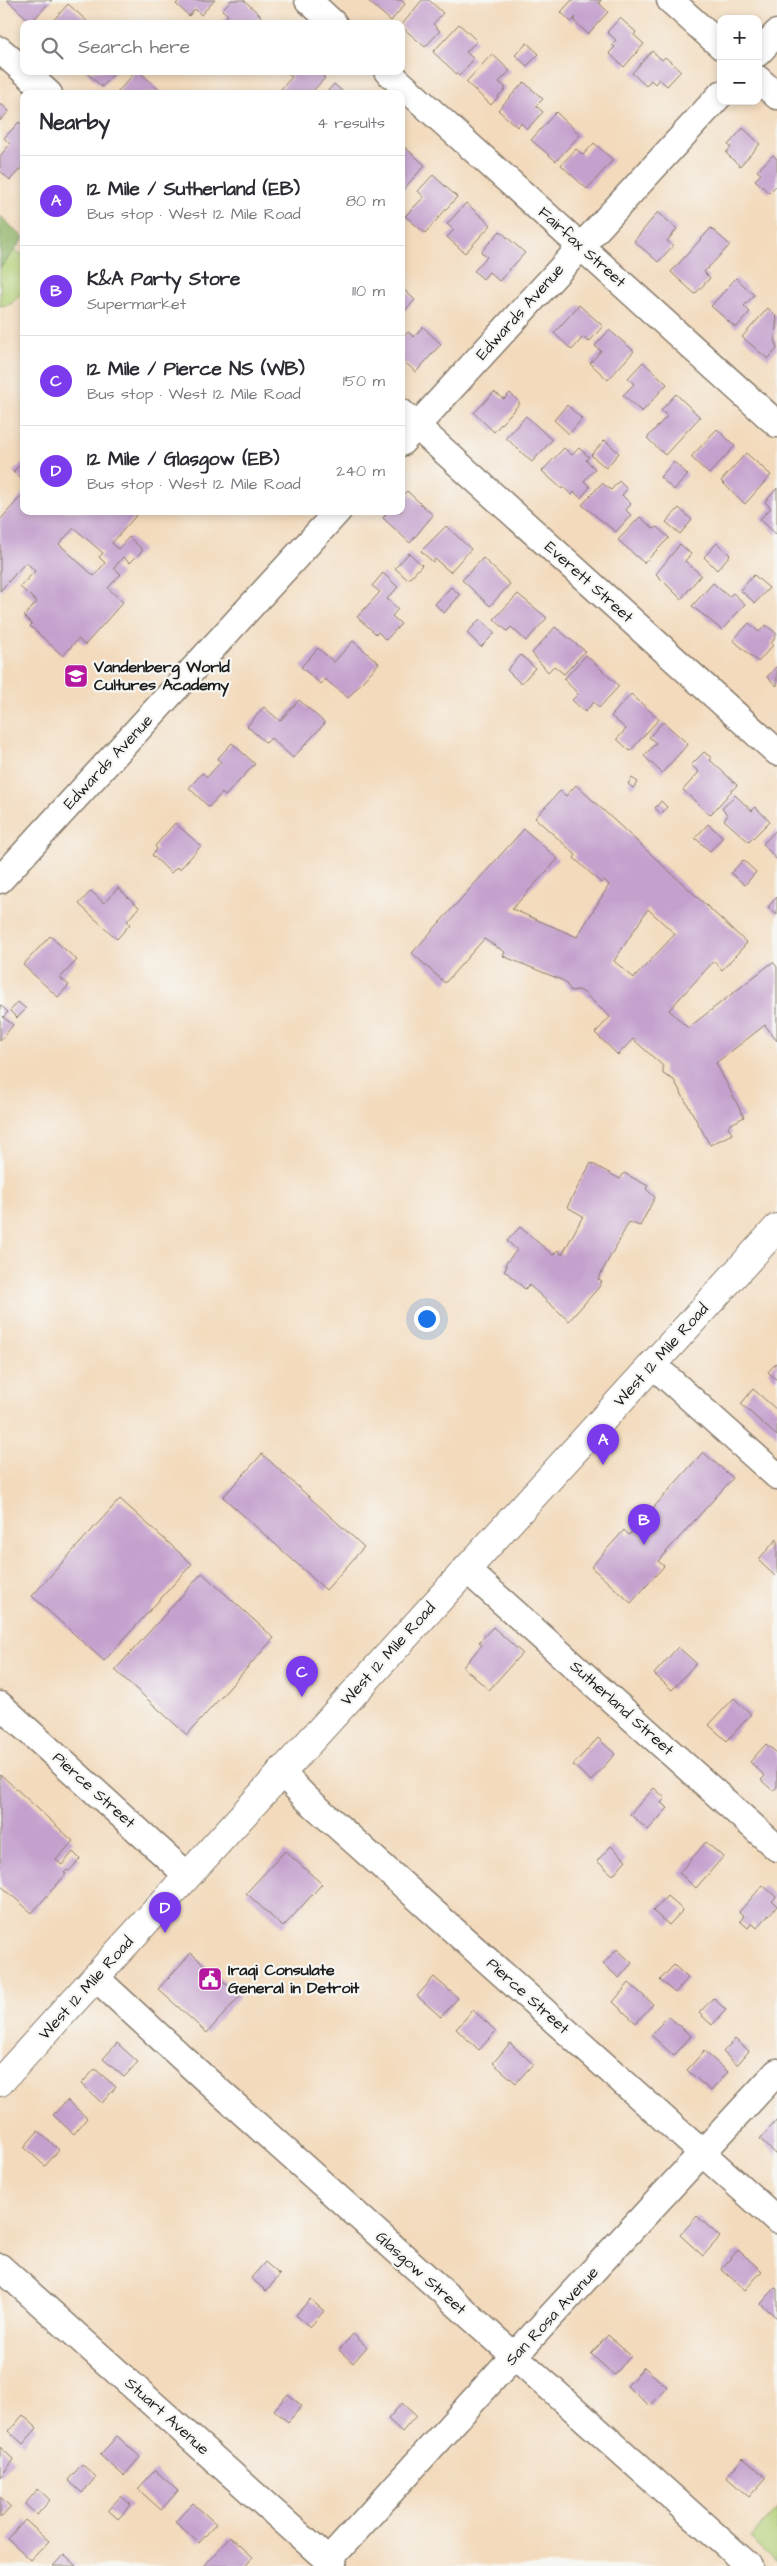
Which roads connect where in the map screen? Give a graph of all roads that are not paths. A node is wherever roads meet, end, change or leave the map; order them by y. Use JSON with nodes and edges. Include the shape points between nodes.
{"nodes":[{"id":1,"x":308,"y":0,"type":"edge"},
{"id":2,"x":670,"y":0,"type":"edge"},
{"id":3,"x":330,"y":20,"type":"edge"},
{"id":4,"x":777,"y":32,"type":"edge"},
{"id":5,"x":717,"y":42,"type":"edge"},
{"id":6,"x":762,"y":49,"type":"edge"},
{"id":7,"x":0,"y":50,"type":"edge"},
{"id":8,"x":20,"y":68,"type":"edge"},
{"id":9,"x":28,"y":75,"type":"edge"},
{"id":10,"x":391,"y":75,"type":"edge"},
{"id":11,"x":762,"y":83,"type":"edge"},
{"id":12,"x":45,"y":90,"type":"edge"},
{"id":13,"x":777,"y":96,"type":"edge"},
{"id":14,"x":717,"y":98,"type":"edge"},
{"id":15,"x":580,"y":246,"type":"junction"},
{"id":16,"x":777,"y":424,"type":"edge"},
{"id":17,"x":406,"y":427,"type":"edge"},
{"id":18,"x":334,"y":515,"type":"edge"},
{"id":19,"x":777,"y":752,"type":"edge"},
{"id":20,"x":0,"y":880,"type":"edge"},
{"id":21,"x":777,"y":1228,"type":"edge"},
{"id":22,"x":652,"y":1364,"type":"junction"},
{"id":23,"x":777,"y":1476,"type":"edge"},
{"id":24,"x":466,"y":1569,"type":"junction"},
{"id":25,"x":0,"y":1705,"type":"edge"},
{"id":26,"x":280,"y":1772,"type":"junction"},
{"id":27,"x":777,"y":1848,"type":"edge"},
{"id":28,"x":188,"y":1875,"type":"junction"},
{"id":29,"x":95,"y":1977,"type":"junction"},
{"id":30,"x":777,"y":2072,"type":"edge"},
{"id":31,"x":0,"y":2082,"type":"edge"},
{"id":32,"x":703,"y":2154,"type":"junction"},
{"id":33,"x":777,"y":2220,"type":"edge"},
{"id":34,"x":0,"y":2267,"type":"edge"},
{"id":35,"x":514,"y":2356,"type":"junction"},
{"id":36,"x":331,"y":2564,"type":"edge"},
{"id":37,"x":749,"y":2566,"type":"edge"}],
"edges":[{"from":1,"to":3,"type":"street"},
{"from":2,"to":5,"type":"street"},
{"from":4,"to":6,"type":"street"},
{"from":7,"to":8,"type":"street"},
{"from":9,"to":12,"type":"street"},
{"from":10,"to":15,"type":"street","name":"Fairfax Street"},
{"from":11,"to":13,"type":"street"},
{"from":14,"to":15,"type":"street","name":"Edwards Avenue"},
{"from":15,"to":16,"type":"street","name":"Fairfax Street"},
{"from":15,"to":17,"type":"street","name":"Edwards Avenue"},
{"from":17,"to":19,"type":"street","name":"Everett Street"},
{"from":18,"to":20,"type":"street","name":"Edwards Avenue"},
{"from":21,"to":22,"type":"main road","name":"West 12 Mile Road"},
{"from":22,"to":23,"type":"street"},
{"from":22,"to":24,"type":"main road","name":"West 12 Mile Road"},
{"from":24,"to":26,"type":"main road","name":"West 12 Mile Road"},
{"from":24,"to":27,"type":"street","name":"Sutherland Street"},
{"from":25,"to":28,"type":"street","name":"Pierce Street"},
{"from":26,"to":28,"type":"main road","name":"West 12 Mile Road"},
{"from":26,"to":32,"type":"street","name":"Pierce Street"},
{"from":28,"to":29,"type":"main road","name":"West 12 Mile Road"},
{"from":29,"to":31,"type":"main road","name":"West 12 Mile Road"},
{"from":29,"to":35,"type":"street","name":"Glasgow Street"},
{"from":30,"to":32,"type":"street","name":"San Rosa Avenue"},
{"from":32,"to":33,"type":"street","name":"Pierce Street"},
{"from":32,"to":35,"type":"street","name":"San Rosa Avenue"},
{"from":34,"to":36,"type":"street","name":"Stuart Avenue"},
{"from":35,"to":36,"type":"street","name":"San Rosa Avenue"},
{"from":35,"to":37,"type":"street","name":"Glasgow Street"}]}
